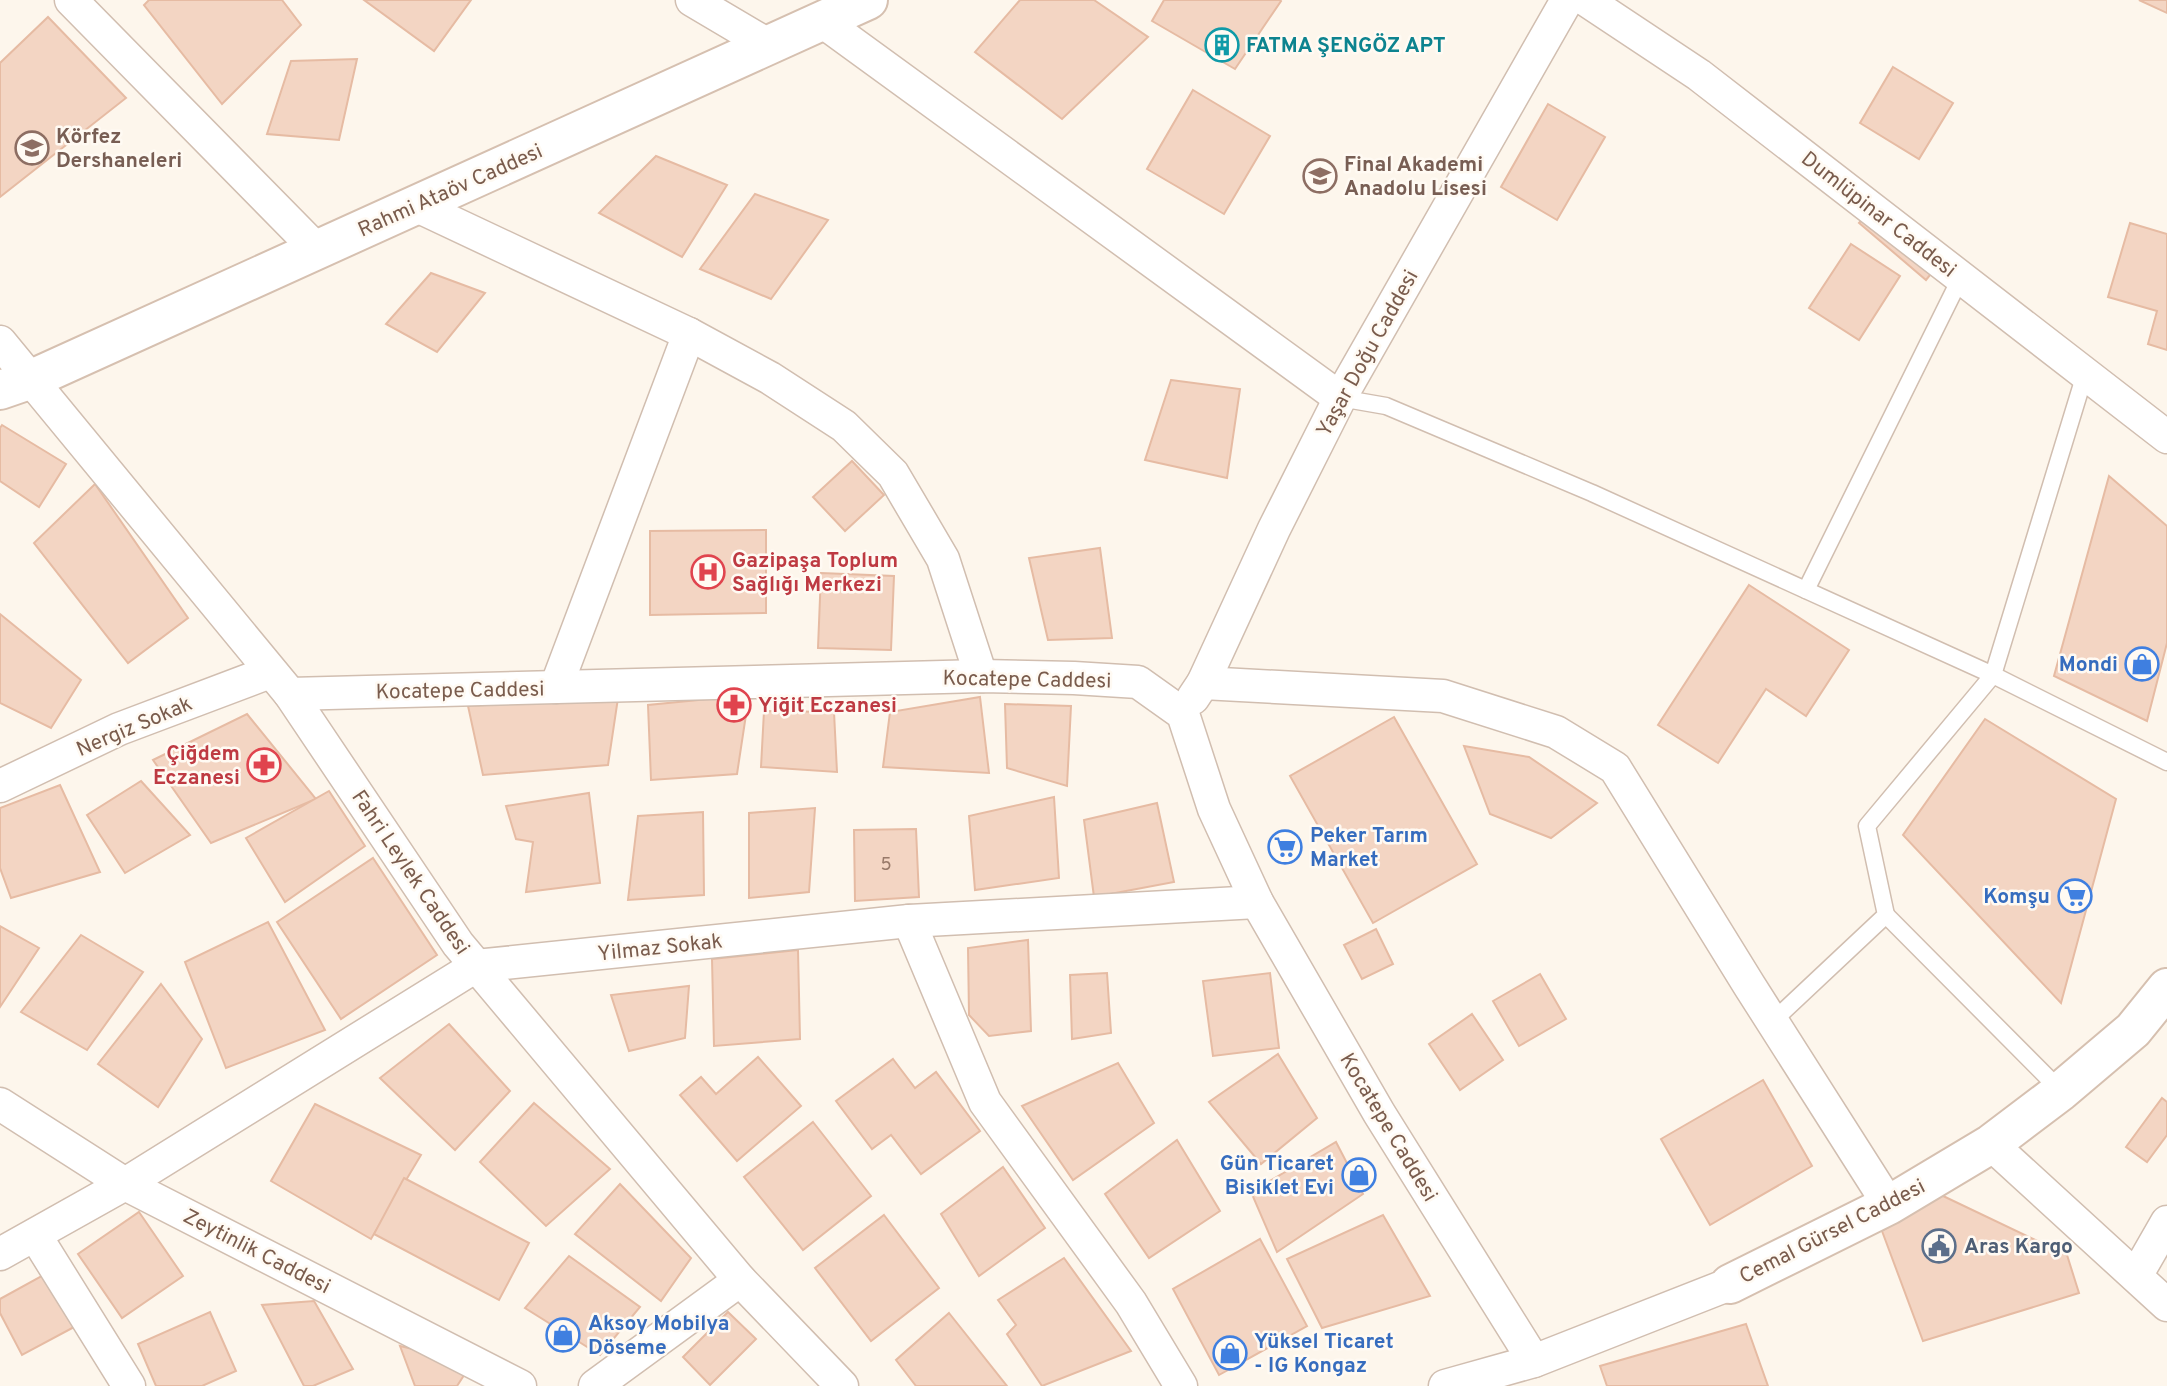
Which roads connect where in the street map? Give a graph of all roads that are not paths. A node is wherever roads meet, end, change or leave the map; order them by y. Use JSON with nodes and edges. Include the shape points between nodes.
{"nodes":[{"id":1,"x":71,"y":0,"type":"edge"},
{"id":2,"x":692,"y":0,"type":"edge"},
{"id":3,"x":868,"y":0,"type":"edge"},
{"id":4,"x":1567,"y":0,"type":"edge"},
{"id":5,"x":1586,"y":0,"type":"edge"},
{"id":6,"x":821,"y":21,"type":"junction"},
{"id":7,"x":768,"y":45,"type":"junction"},
{"id":8,"x":415,"y":205,"type":"junction"},
{"id":9,"x":317,"y":250,"type":"junction"},
{"id":10,"x":1961,"y":277,"type":"junction"},
{"id":11,"x":689,"y":334,"type":"junction"},
{"id":12,"x":0,"y":342,"type":"edge"},
{"id":13,"x":2085,"y":374,"type":"junction"},
{"id":14,"x":16,"y":385,"type":"edge"},
{"id":15,"x":1340,"y":398,"type":"junction"},
{"id":16,"x":2167,"y":437,"type":"edge"},
{"id":17,"x":1806,"y":590,"type":"junction"},
{"id":18,"x":1993,"y":675,"type":"junction"},
{"id":19,"x":981,"y":676,"type":"junction"},
{"id":20,"x":280,"y":683,"type":"junction"},
{"id":21,"x":1203,"y":683,"type":"junction"},
{"id":22,"x":556,"y":687,"type":"junction"},
{"id":23,"x":1183,"y":714,"type":"junction"},
{"id":24,"x":2167,"y":762,"type":"edge"},
{"id":25,"x":0,"y":786,"type":"edge"},
{"id":26,"x":1257,"y":902,"type":"junction"},
{"id":27,"x":1886,"y":915,"type":"junction"},
{"id":28,"x":909,"y":920,"type":"junction"},
{"id":29,"x":476,"y":966,"type":"junction"},
{"id":30,"x":2167,"y":988,"type":"edge"},
{"id":31,"x":1772,"y":1023,"type":"junction"},
{"id":32,"x":2061,"y":1091,"type":"junction"},
{"id":33,"x":0,"y":1104,"type":"edge"},
{"id":34,"x":1991,"y":1144,"type":"junction"},
{"id":35,"x":125,"y":1184,"type":"junction"},
{"id":36,"x":1889,"y":1205,"type":"junction"},
{"id":37,"x":2167,"y":1222,"type":"edge"},
{"id":38,"x":35,"y":1235,"type":"junction"},
{"id":39,"x":0,"y":1254,"type":"edge"},
{"id":40,"x":2136,"y":1276,"type":"junction"},
{"id":41,"x":740,"y":1280,"type":"junction"},
{"id":42,"x":1730,"y":1284,"type":"joint"},
{"id":43,"x":2167,"y":1306,"type":"edge"},
{"id":44,"x":1534,"y":1362,"type":"junction"},
{"id":45,"x":129,"y":1386,"type":"edge"},
{"id":46,"x":520,"y":1386,"type":"edge"},
{"id":47,"x":596,"y":1386,"type":"edge"},
{"id":48,"x":842,"y":1386,"type":"edge"},
{"id":49,"x":1181,"y":1386,"type":"edge"},
{"id":50,"x":1445,"y":1386,"type":"edge"}],
"edges":[{"from":1,"to":9,"type":"street"},
{"from":2,"to":7,"type":"street"},
{"from":3,"to":6,"type":"street","name":"Rahmi Ataöv Caddesi"},
{"from":4,"to":15,"type":"street","name":"Yaşar Doğu Caddesi"},
{"from":5,"to":10,"type":"street","name":"Dumlüpinar Caddesi","via":[[1699,75]]},
{"from":6,"to":7,"type":"street","name":"Rahmi Ataöv Caddesi"},
{"from":6,"to":15,"type":"street"},
{"from":7,"to":8,"type":"street","name":"Rahmi Ataöv Caddesi"},
{"from":8,"to":9,"type":"street","name":"Rahmi Ataöv Caddesi"},
{"from":8,"to":11,"type":"street"},
{"from":9,"to":14,"type":"street","name":"Rahmi Ataöv Caddesi"},
{"from":10,"to":13,"type":"street","name":"Dumlüpinar Caddesi"},
{"from":10,"to":17,"type":"lane"},
{"from":11,"to":19,"type":"street","via":[[770,378],[844,426],[893,474],[943,559]]},
{"from":11,"to":22,"type":"street"},
{"from":12,"to":14,"type":"street","name":"Fahri Leylek Caddesi"},
{"from":13,"to":16,"type":"street","name":"Dumlüpinar Caddesi"},
{"from":13,"to":18,"type":"lane"},
{"from":14,"to":20,"type":"street","name":"Fahri Leylek Caddesi"},
{"from":15,"to":17,"type":"lane","via":[[1386,406]]},
{"from":15,"to":21,"type":"street","name":"Yaşar Doğu Caddesi"},
{"from":17,"to":18,"type":"lane"},
{"from":18,"to":24,"type":"lane"},
{"from":18,"to":27,"type":"lane","via":[[1867,826]]},
{"from":19,"to":22,"type":"street","name":"Kocatepe Caddesi"},
{"from":19,"to":23,"type":"street","name":"Kocatepe Caddesi","via":[[1138,682]]},
{"from":20,"to":22,"type":"street","name":"Kocatepe Caddesi"},
{"from":20,"to":25,"type":"street","name":"Nergiz Sokak","via":[[118,729]]},
{"from":20,"to":29,"type":"street","name":"Fahri Leylek Caddesi"},
{"from":21,"to":23,"type":"street","name":"Yaşar Doğu Caddesi"},
{"from":21,"to":31,"type":"street","via":[[1443,696],[1556,732],[1615,768]]},
{"from":23,"to":26,"type":"street","name":"Kocatepe Caddesi","via":[[1214,808]]},
{"from":26,"to":28,"type":"street","name":"Yilmaz Sokak"},
{"from":26,"to":44,"type":"street","name":"Kocatepe Caddesi","via":[[1379,1113]]},
{"from":27,"to":31,"type":"lane"},
{"from":27,"to":32,"type":"lane"},
{"from":28,"to":29,"type":"street","name":"Yilmaz Sokak"},
{"from":28,"to":49,"type":"street","via":[[985,1102],[1130,1303]]},
{"from":29,"to":35,"type":"street","name":"Yilmaz Sokak"},
{"from":29,"to":41,"type":"street","name":"Fahri Leylek Caddesi"},
{"from":30,"to":32,"type":"street","name":"Cemal Gürsel Caddesi","via":[[2133,1030]]},
{"from":31,"to":36,"type":"street"},
{"from":32,"to":34,"type":"street","name":"Cemal Gürsel Caddesi"},
{"from":33,"to":35,"type":"street","name":"Zeytinlik Caddesi"},
{"from":34,"to":36,"type":"street","name":"Cemal Gürsel Caddesi"},
{"from":34,"to":40,"type":"street"},
{"from":35,"to":38,"type":"street","name":"Yilmaz Sokak"},
{"from":35,"to":46,"type":"street","name":"Zeytinlik Caddesi"},
{"from":36,"to":42,"type":"street","name":"Cemal Gürsel Caddesi"},
{"from":37,"to":40,"type":"street"},
{"from":38,"to":39,"type":"street","name":"Yilmaz Sokak"},
{"from":38,"to":45,"type":"street"},
{"from":40,"to":43,"type":"street"},
{"from":41,"to":47,"type":"street"},
{"from":41,"to":48,"type":"street","name":"Fahri Leylek Caddesi"},
{"from":42,"to":44,"type":"street","name":"Cemal Gürsel Caddesi"},
{"from":44,"to":50,"type":"street","name":"Cemal Gürsel Caddesi"}]}
